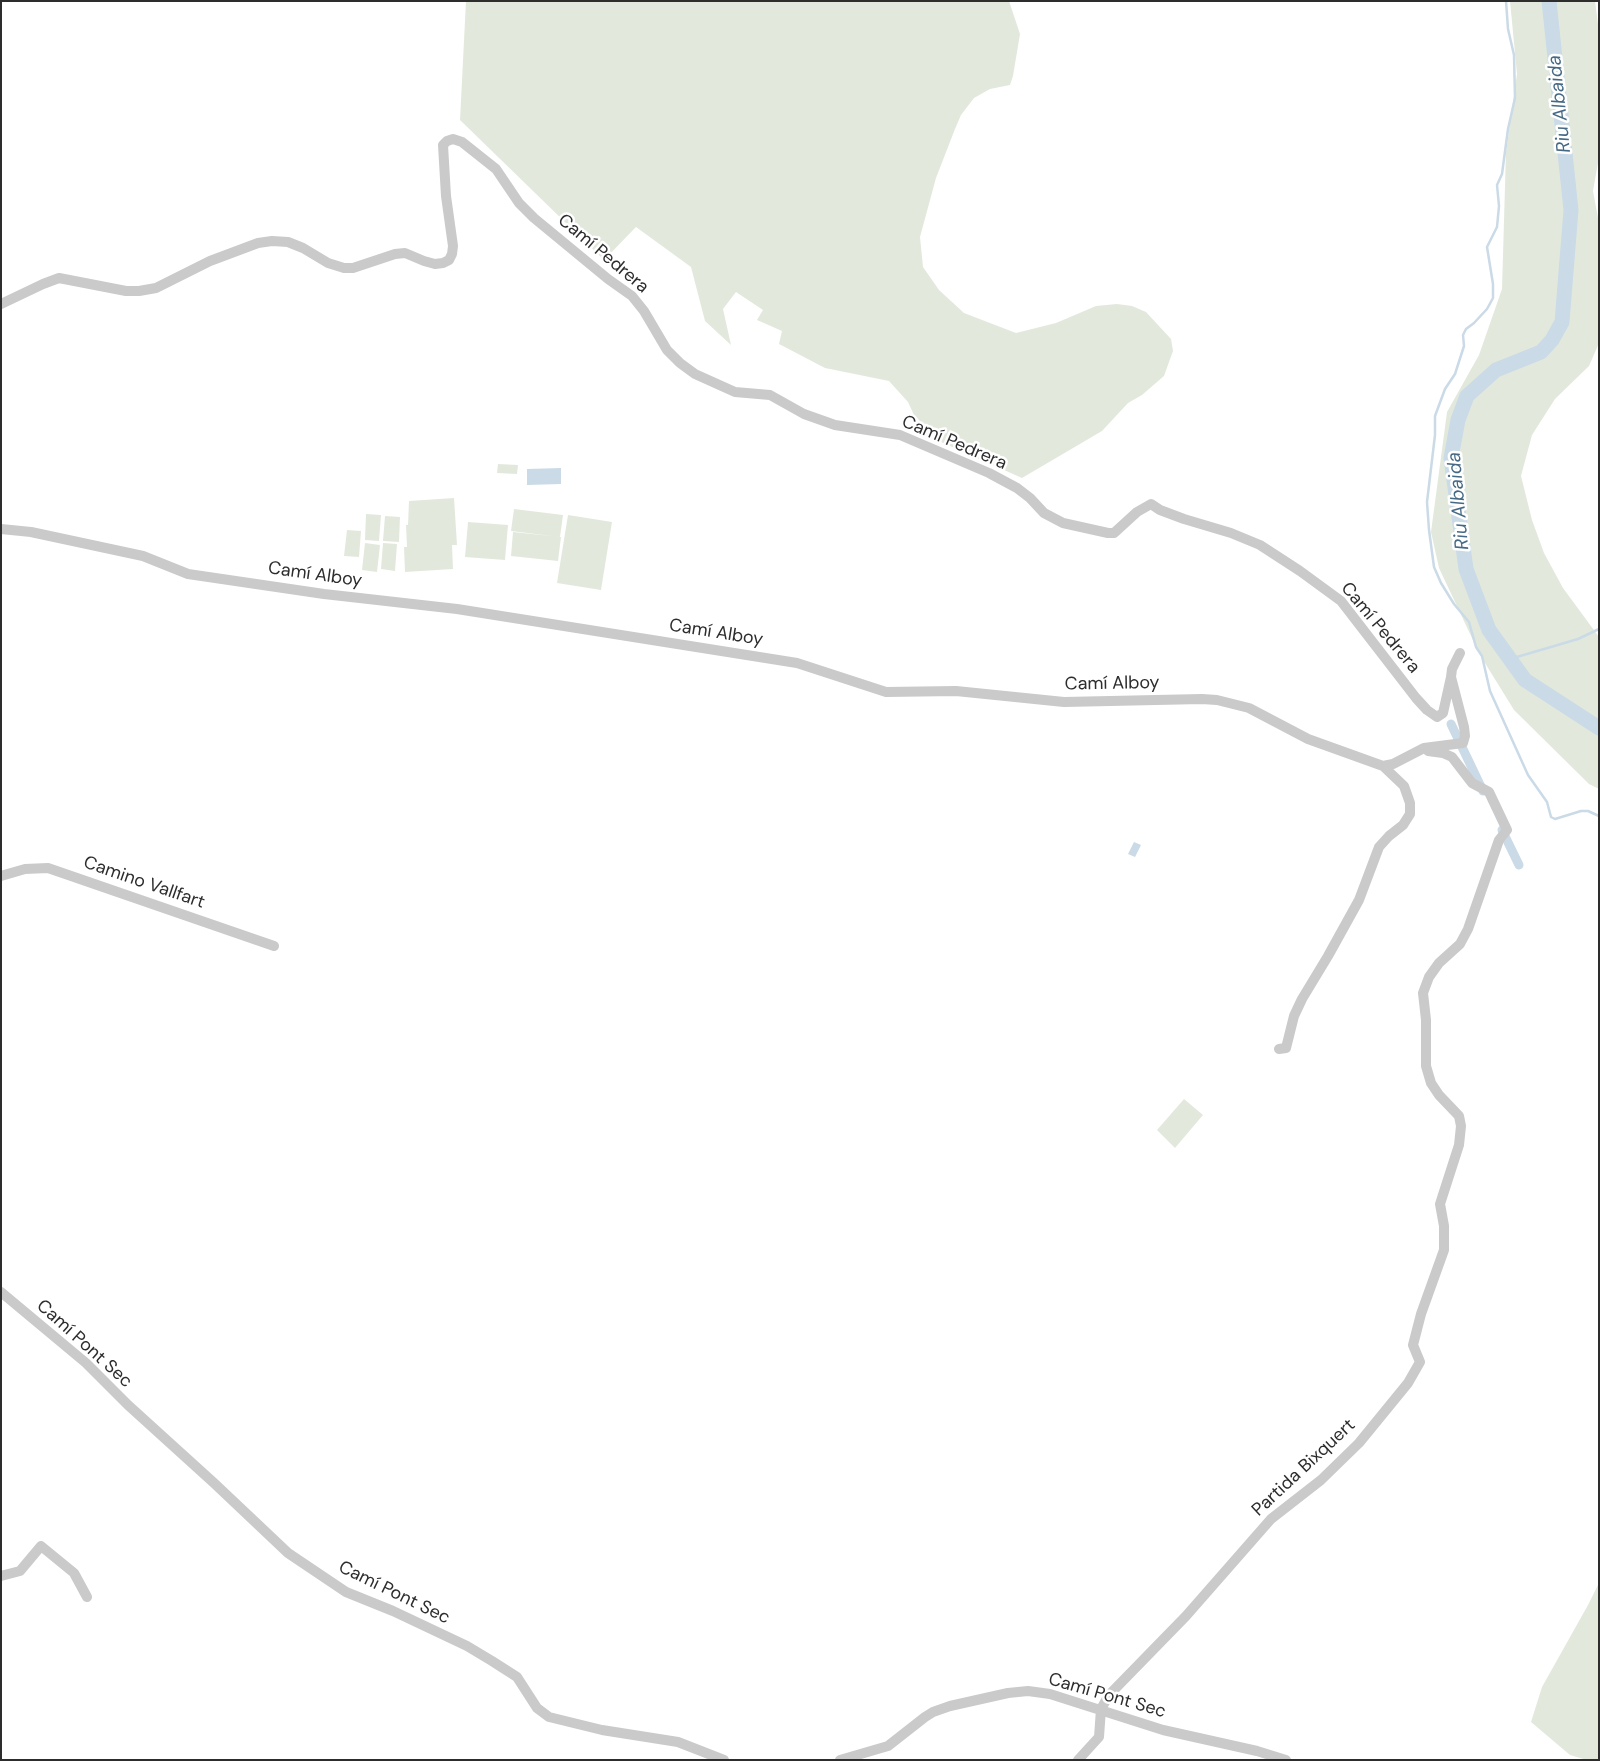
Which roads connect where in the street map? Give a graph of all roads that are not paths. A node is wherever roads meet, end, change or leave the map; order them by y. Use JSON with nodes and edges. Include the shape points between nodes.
{"nodes":[{"id":1,"x":1,"y":304,"type":"edge"},
{"id":2,"x":1,"y":529,"type":"edge"},
{"id":3,"x":1460,"y":653,"type":"dead end"},
{"id":4,"x":1451,"y":677,"type":"junction"},
{"id":5,"x":1414,"y":752,"type":"junction"},
{"id":6,"x":1383,"y":766,"type":"junction"},
{"id":7,"x":1,"y":876,"type":"edge"},
{"id":8,"x":274,"y":946,"type":"dead end"},
{"id":9,"x":1279,"y":1049,"type":"dead end"},
{"id":10,"x":1,"y":1292,"type":"edge"},
{"id":11,"x":1,"y":1576,"type":"edge"},
{"id":12,"x":87,"y":1597,"type":"dead end"},
{"id":13,"x":1101,"y":1709,"type":"junction"},
{"id":14,"x":724,"y":1760,"type":"edge"},
{"id":15,"x":840,"y":1760,"type":"edge"},
{"id":16,"x":1078,"y":1760,"type":"edge"},
{"id":17,"x":1286,"y":1760,"type":"edge"}],
"edges":[{"from":1,"to":4,"type":"street","name":"Camí Pedrera","via":[[59,278],[126,291],[156,288],[210,261],[272,241],[288,242],[328,264],[344,268],[405,253],[435,264],[442,263],[449,260],[453,246],[443,146],[453,139],[462,142],[496,168],[519,203],[534,218],[632,296],[667,350],[695,374],[735,392],[770,395],[804,414],[835,426],[900,435],[1017,488],[1044,514],[1063,523],[1114,533],[1151,504],[1160,510],[1231,533],[1260,545],[1341,601],[1416,698],[1437,717],[1443,713]]},
{"from":2,"to":6,"type":"street","name":"Camí Alboy","via":[[31,532],[143,556],[188,574],[458,609],[797,663],[886,692],[956,691],[1064,702],[1217,700],[1249,708],[1308,739]]},
{"from":3,"to":4,"type":"street"},
{"from":4,"to":5,"type":"street","via":[[1464,728],[1463,743]]},
{"from":5,"to":6,"type":"street"},
{"from":5,"to":13,"type":"street","name":"Partida Bixquert","via":[[1431,751],[1452,757],[1472,783],[1492,795],[1507,830],[1499,840],[1468,929],[1460,944],[1429,977],[1423,993],[1426,1066],[1431,1083],[1459,1116],[1461,1126],[1459,1145],[1440,1204],[1444,1250],[1413,1345],[1420,1362],[1408,1383],[1359,1442],[1321,1480],[1271,1519],[1186,1616],[1109,1695]]},
{"from":6,"to":9,"type":"street","via":[[1404,786],[1410,814],[1380,847],[1359,900],[1302,999],[1286,1048]]},
{"from":7,"to":8,"type":"street","name":"Camino Vallfart","via":[[25,869],[48,868]]},
{"from":10,"to":14,"type":"street","name":"Camí Pont Sec","via":[[86,1363],[288,1554],[346,1592],[468,1646],[517,1677],[537,1708],[549,1716],[602,1730],[678,1742]]},
{"from":11,"to":12,"type":"street","via":[[20,1571],[41,1546],[74,1572]]},
{"from":13,"to":15,"type":"street","name":"Camí Pont Sec","via":[[1050,1694],[1008,1693],[933,1712],[888,1746]]},
{"from":13,"to":16,"type":"street","via":[[1099,1737]]},
{"from":13,"to":17,"type":"street","name":"Camí Pont Sec","via":[[1163,1730]]}]}
